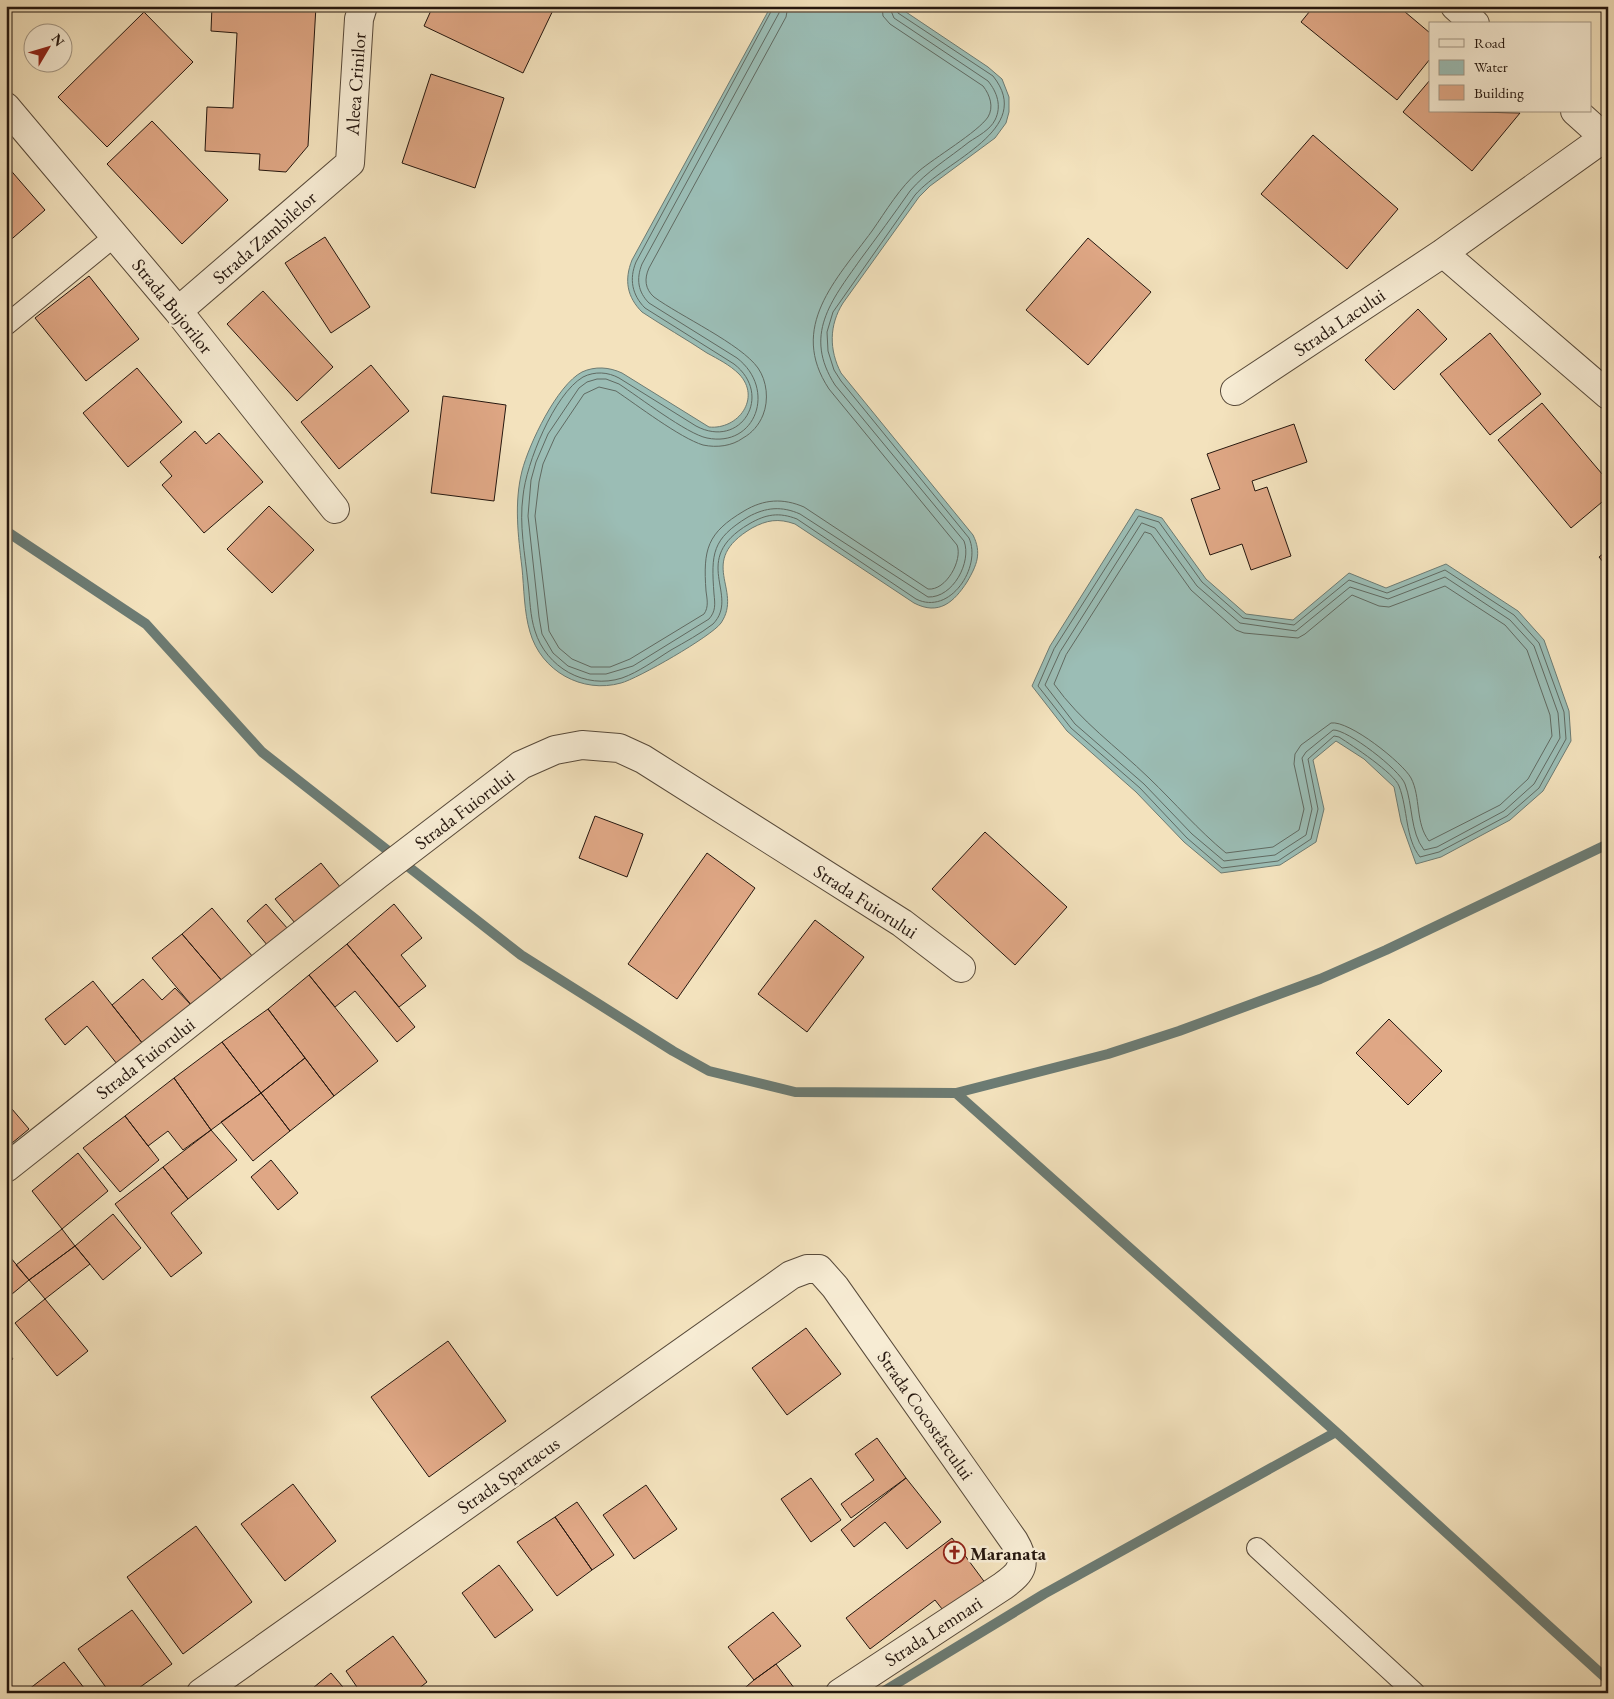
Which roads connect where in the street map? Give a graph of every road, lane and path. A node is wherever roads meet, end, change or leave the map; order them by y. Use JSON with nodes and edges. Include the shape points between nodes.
{"nodes":[{"id":1,"x":364,"y":6,"type":"edge"},
{"id":2,"x":1455,"y":6,"type":"edge"},
{"id":3,"x":1473,"y":22,"type":"edge"},
{"id":4,"x":6,"y":108,"type":"edge"},
{"id":5,"x":1575,"y":112,"type":"edge"},
{"id":6,"x":1606,"y":136,"type":"edge"},
{"id":7,"x":350,"y":163,"type":"joint"},
{"id":8,"x":115,"y":236,"type":"junction"},
{"id":9,"x":1443,"y":253,"type":"junction"},
{"id":10,"x":178,"y":311,"type":"junction"},
{"id":11,"x":6,"y":325,"type":"edge"},
{"id":12,"x":1235,"y":391,"type":"dead end"},
{"id":13,"x":1608,"y":395,"type":"edge"},
{"id":14,"x":335,"y":509,"type":"dead end"},
{"id":15,"x":961,"y":968,"type":"dead end"},
{"id":16,"x":6,"y":1168,"type":"edge"},
{"id":17,"x":820,"y":1269,"type":"joint"},
{"id":18,"x":1258,"y":1548,"type":"dead end"},
{"id":19,"x":1023,"y":1566,"type":"joint"},
{"id":20,"x":205,"y":1692,"type":"edge"},
{"id":21,"x":840,"y":1693,"type":"edge"},
{"id":22,"x":1415,"y":1693,"type":"edge"}],
"edges":[{"from":1,"to":7,"type":"street","name":"Aleea Crinilor","via":[[360,19]]},
{"from":2,"to":3,"type":"street"},
{"from":4,"to":8,"type":"street","name":"Strada Bujorilor"},
{"from":5,"to":6,"type":"street"},
{"from":6,"to":9,"type":"street","name":"Strada Lacului"},
{"from":7,"to":10,"type":"street","name":"Strada Zambilelor"},
{"from":8,"to":10,"type":"street","name":"Strada Bujorilor"},
{"from":8,"to":11,"type":"lane"},
{"from":9,"to":12,"type":"street","name":"Strada Lacului"},
{"from":9,"to":13,"type":"street"},
{"from":10,"to":14,"type":"street","name":"Strada Bujorilor"},
{"from":15,"to":16,"type":"street","name":"Strada Fuiorului","via":[[902,923],[643,759],[619,748],[582,745],[555,750],[511,772]]},
{"from":17,"to":19,"type":"street","name":"Strada Cocostârcului","via":[[836,1287],[1014,1541],[1021,1553]]},
{"from":17,"to":20,"type":"street","name":"Strada Spartacus","via":[[807,1269],[791,1275]]},
{"from":18,"to":22,"type":"lane"},
{"from":19,"to":21,"type":"street","name":"Strada Lemnari","via":[[1016,1576],[996,1591]]}]}
